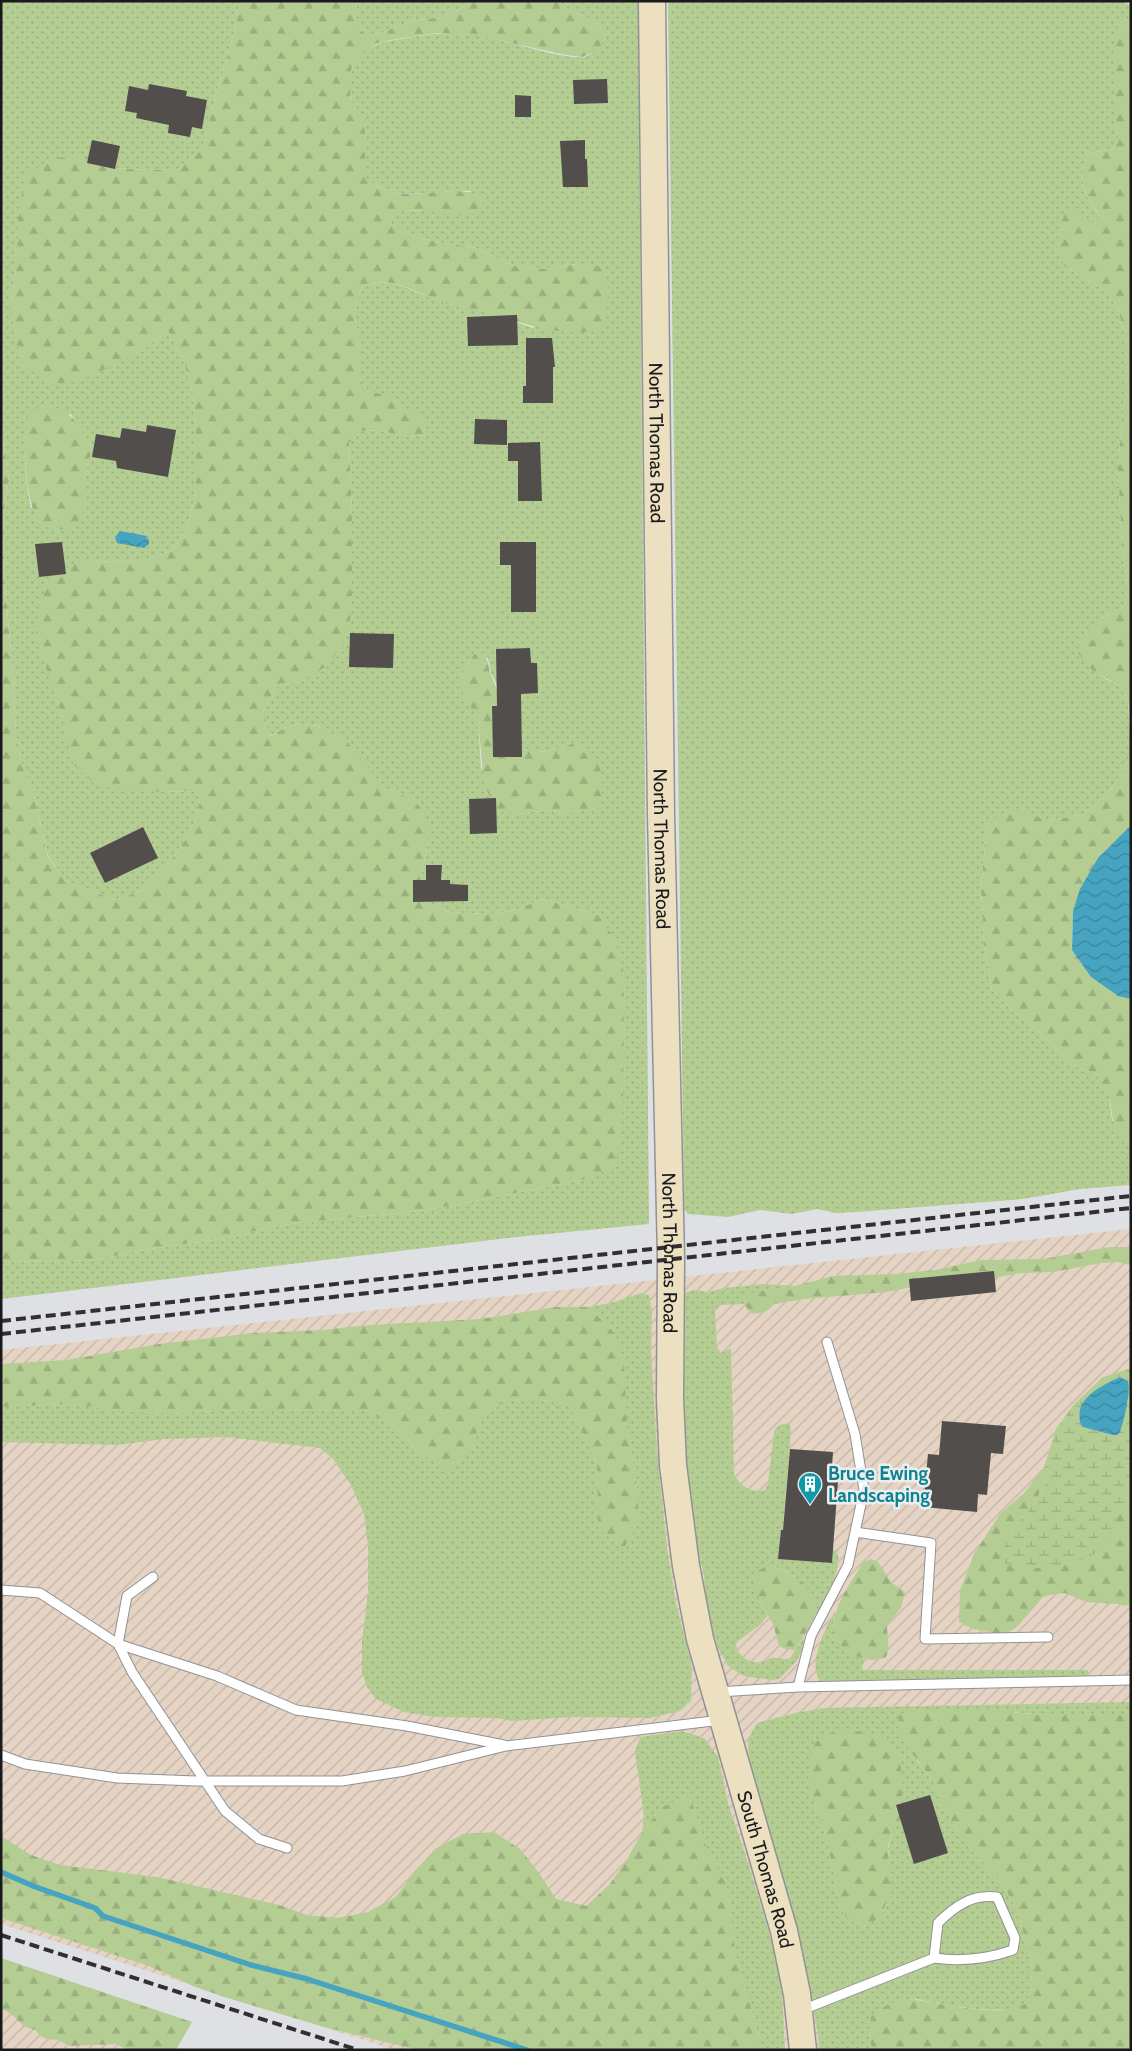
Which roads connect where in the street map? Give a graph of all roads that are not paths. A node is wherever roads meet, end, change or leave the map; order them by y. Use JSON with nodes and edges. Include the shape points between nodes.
{"nodes":[{"id":1,"x":652,"y":1,"type":"edge"},
{"id":2,"x":827,"y":1342,"type":"dead end"},
{"id":3,"x":855,"y":1532,"type":"junction"},
{"id":4,"x":153,"y":1577,"type":"dead end"},
{"id":5,"x":1,"y":1590,"type":"edge"},
{"id":6,"x":1048,"y":1637,"type":"dead end"},
{"id":7,"x":118,"y":1644,"type":"junction"},
{"id":8,"x":1131,"y":1680,"type":"edge"},
{"id":9,"x":798,"y":1687,"type":"junction"},
{"id":10,"x":716,"y":1692,"type":"junction"},
{"id":11,"x":723,"y":1719,"type":"junction"},
{"id":12,"x":506,"y":1746,"type":"junction"},
{"id":13,"x":1,"y":1755,"type":"edge"},
{"id":14,"x":205,"y":1781,"type":"junction"},
{"id":15,"x":288,"y":1848,"type":"dead end"},
{"id":16,"x":934,"y":1958,"type":"junction"},
{"id":17,"x":799,"y":2011,"type":"junction"},
{"id":18,"x":804,"y":2050,"type":"edge"}],
"edges":[{"from":1,"to":10,"type":"main road","name":"North Thomas Road","via":[[661,815],[671,1258],[670,1399],[673,1465],[686,1566],[700,1639]]},
{"from":2,"to":3,"type":"lane","via":[[855,1434],[864,1490]]},
{"from":3,"to":6,"type":"lane","via":[[931,1543],[925,1639]]},
{"from":3,"to":9,"type":"lane","via":[[848,1565],[811,1636]]},
{"from":4,"to":7,"type":"lane","via":[[127,1596]]},
{"from":5,"to":7,"type":"lane","via":[[40,1593]]},
{"from":7,"to":12,"type":"lane","via":[[217,1676],[296,1710],[407,1726]]},
{"from":7,"to":14,"type":"lane","via":[[132,1672]]},
{"from":8,"to":9,"type":"lane"},
{"from":9,"to":10,"type":"lane"},
{"from":10,"to":11,"type":"main road","name":"South Thomas Road"},
{"from":11,"to":12,"type":"lane"},
{"from":11,"to":17,"type":"main road","name":"South Thomas Road","via":[[784,1931]]},
{"from":12,"to":14,"type":"lane","via":[[405,1771],[342,1781]]},
{"from":13,"to":14,"type":"lane","via":[[25,1764],[117,1778]]},
{"from":14,"to":15,"type":"lane","via":[[225,1810],[259,1840]]},
{"from":16,"to":16,"type":"lane","via":[[958,1961],[997,1956],[1013,1950],[1015,1938],[997,1897],[985,1895],[956,1906],[938,1923]]},
{"from":16,"to":17,"type":"lane"},
{"from":17,"to":18,"type":"main road","name":"South Thomas Road"}]}
